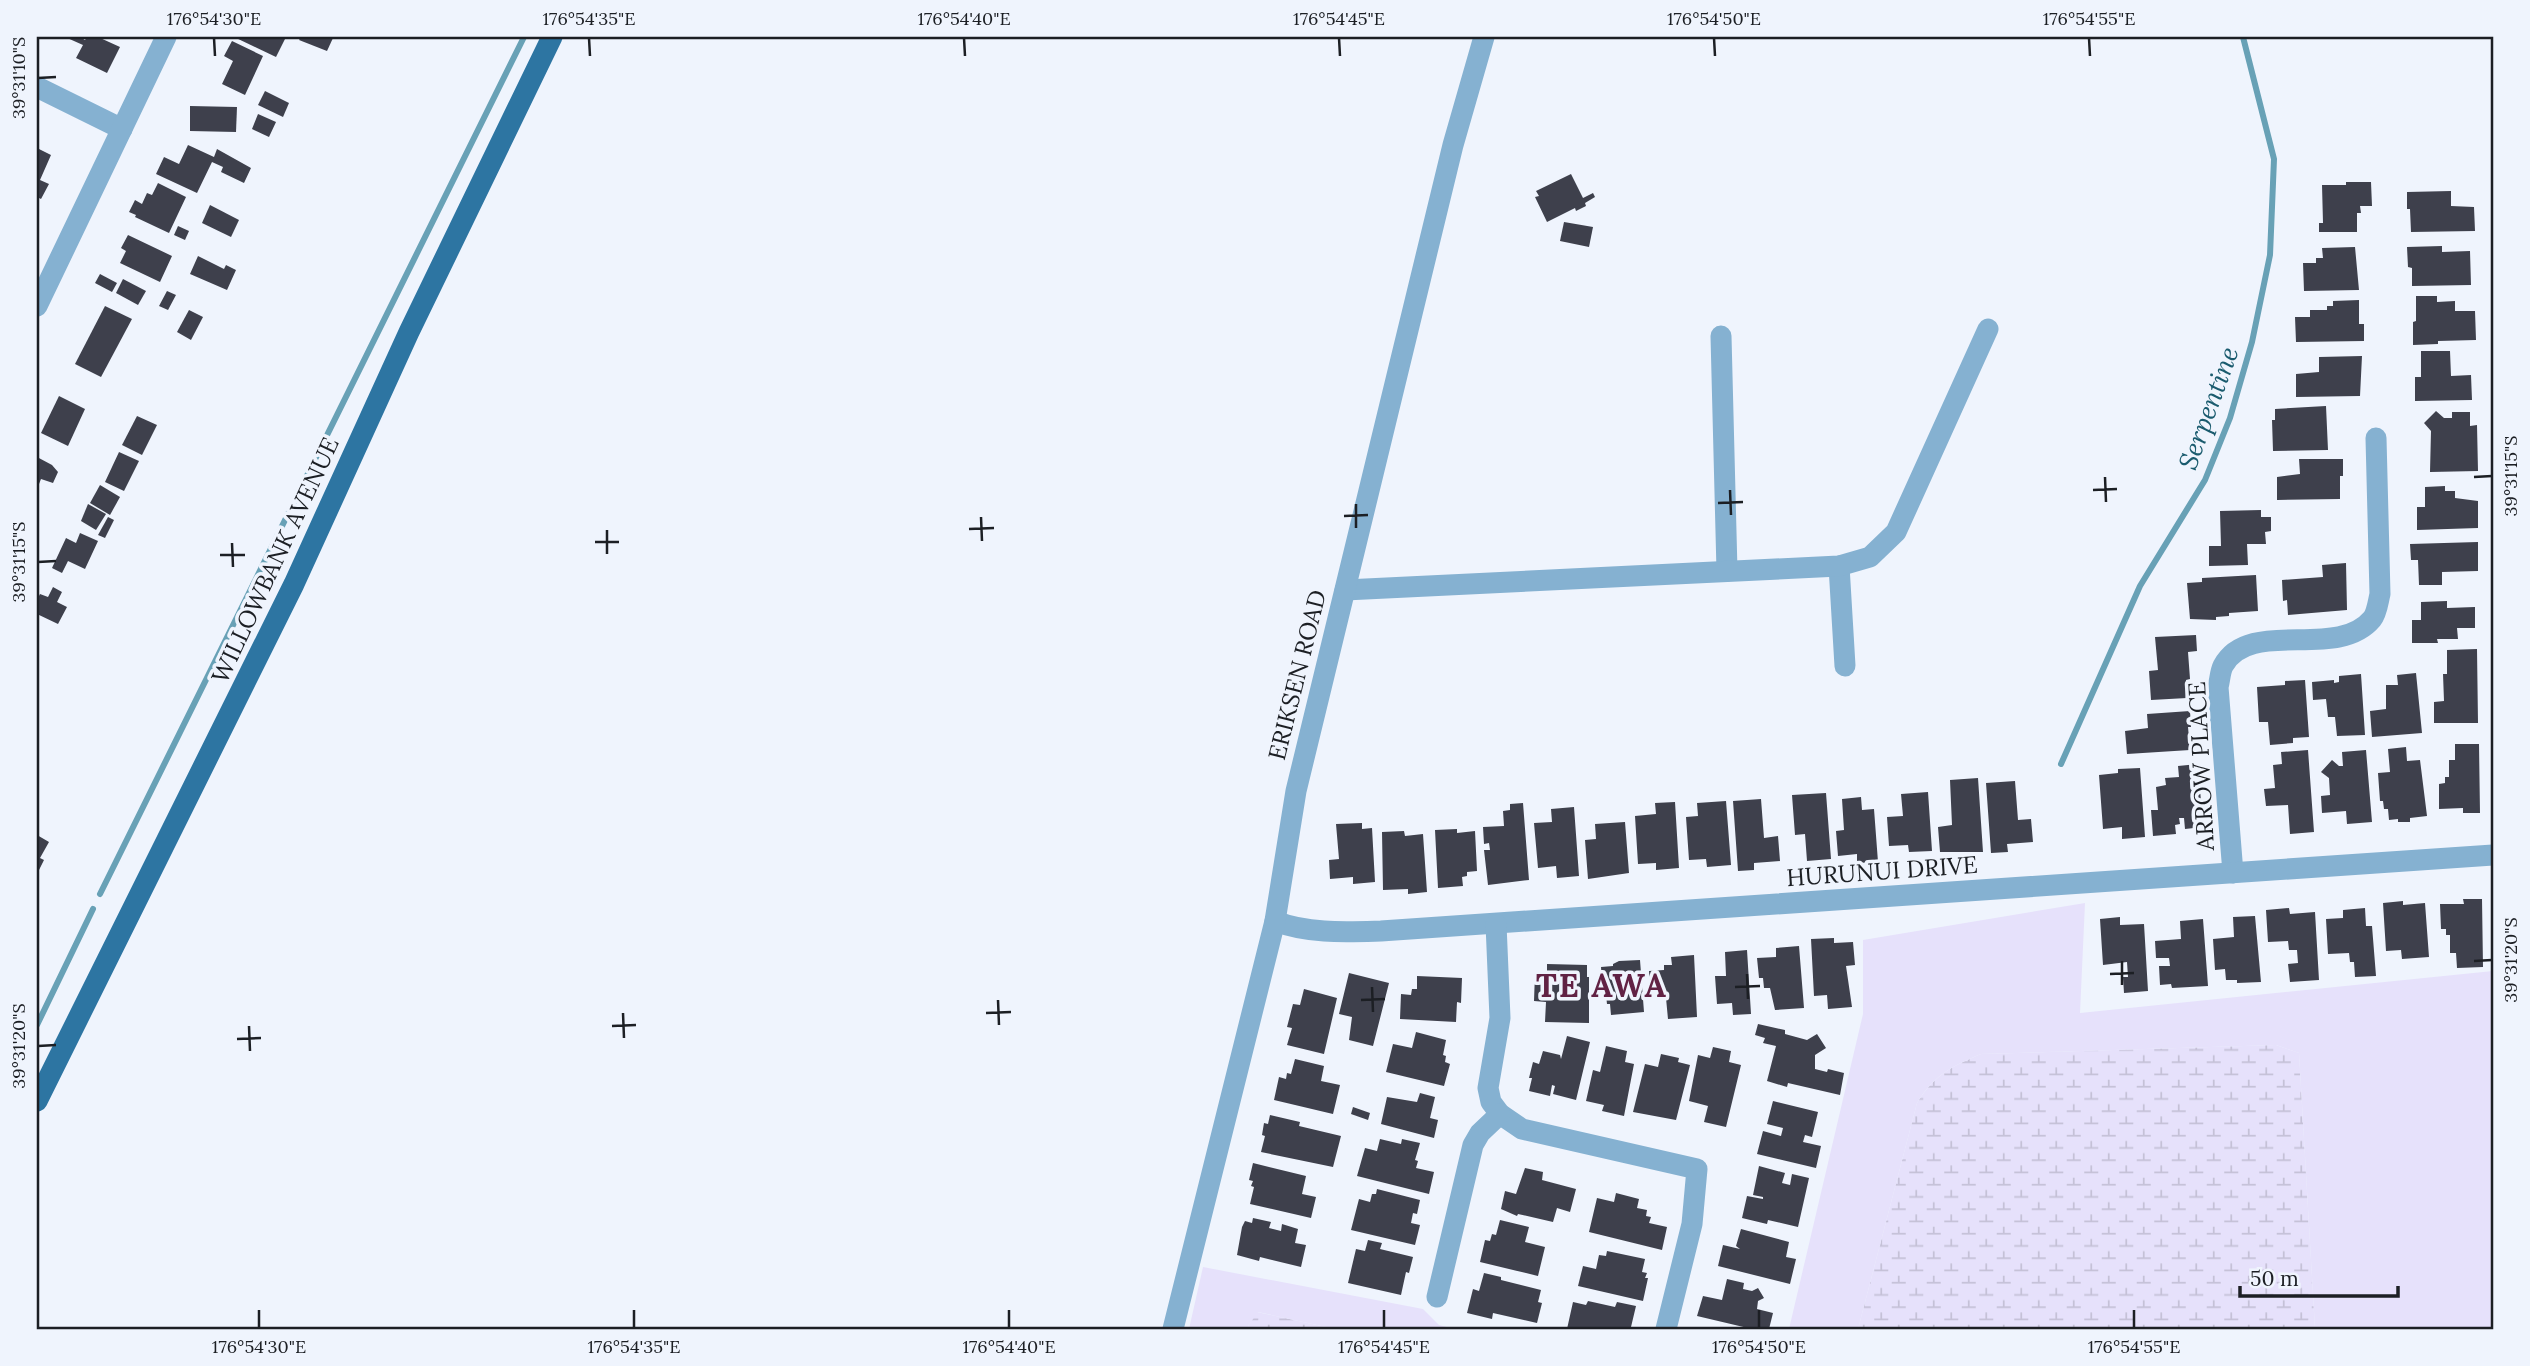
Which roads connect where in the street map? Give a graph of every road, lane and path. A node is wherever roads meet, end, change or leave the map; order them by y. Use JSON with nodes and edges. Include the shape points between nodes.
{"nodes":[{"id":1,"x":166,"y":37,"type":"edge"},
{"id":2,"x":552,"y":37,"type":"edge"},
{"id":3,"x":1484,"y":37,"type":"edge"},
{"id":4,"x":37,"y":87,"type":"edge"},
{"id":5,"x":122,"y":129,"type":"junction"},
{"id":6,"x":37,"y":306,"type":"edge"},
{"id":7,"x":1988,"y":329,"type":"dead end"},
{"id":8,"x":1721,"y":336,"type":"dead end"},
{"id":9,"x":2376,"y":438,"type":"dead end"},
{"id":10,"x":1839,"y":566,"type":"junction"},
{"id":11,"x":1727,"y":571,"type":"junction"},
{"id":12,"x":1345,"y":590,"type":"junction"},
{"id":13,"x":1845,"y":666,"type":"dead end"},
{"id":14,"x":2493,"y":855,"type":"edge"},
{"id":15,"x":2232,"y":873,"type":"junction"},
{"id":16,"x":1275,"y":921,"type":"junction"},
{"id":17,"x":1496,"y":924,"type":"junction"},
{"id":18,"x":37,"y":1101,"type":"edge"},
{"id":19,"x":1500,"y":1114,"type":"junction"},
{"id":20,"x":1437,"y":1297,"type":"dead end"},
{"id":21,"x":1173,"y":1329,"type":"edge"},
{"id":22,"x":1666,"y":1329,"type":"edge"}],
"edges":[{"from":1,"to":5,"type":"street"},
{"from":2,"to":18,"type":"main road","name":"WILLOWBANK AVENUE","via":[[294,584]]},
{"from":3,"to":12,"type":"street","name":"ERIKSEN ROAD","via":[[1453,145]]},
{"from":4,"to":5,"type":"street"},
{"from":5,"to":6,"type":"street"},
{"from":7,"to":10,"type":"street","via":[[1896,532],[1871,557]]},
{"from":8,"to":11,"type":"street"},
{"from":9,"to":15,"type":"street","name":"ARROW PLACE","via":[[2381,594],[2373,618],[2357,631],[2337,638],[2247,647],[2232,654],[2222,668],[2218,687]]},
{"from":10,"to":11,"type":"street"},
{"from":10,"to":13,"type":"street"},
{"from":11,"to":12,"type":"street"},
{"from":12,"to":16,"type":"street","name":"ERIKSEN ROAD","via":[[1296,791]]},
{"from":14,"to":15,"type":"street","name":"HURUNUI DRIVE"},
{"from":15,"to":17,"type":"street","name":"HURUNUI DRIVE"},
{"from":16,"to":17,"type":"street","name":"HURUNUI DRIVE","via":[[1292,928],[1341,932]]},
{"from":16,"to":21,"type":"street","name":"ERIKSEN ROAD"},
{"from":17,"to":19,"type":"street","via":[[1500,1018],[1488,1088]]},
{"from":19,"to":20,"type":"street","via":[[1473,1145]]},
{"from":19,"to":22,"type":"street","via":[[1522,1129],[1697,1169],[1692,1223]]}]}
